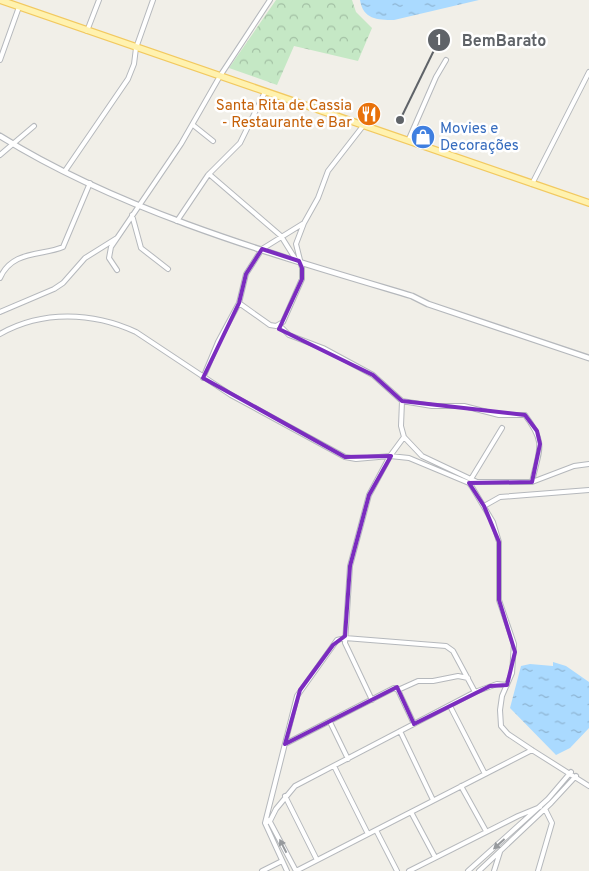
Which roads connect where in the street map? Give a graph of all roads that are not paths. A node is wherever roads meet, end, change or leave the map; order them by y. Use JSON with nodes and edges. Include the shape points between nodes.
{"nodes":[{"id":1,"x":0,"y":0,"type":"edge"},
{"id":2,"x":99,"y":0,"type":"edge"},
{"id":3,"x":153,"y":0,"type":"edge"},
{"id":4,"x":270,"y":0,"type":"edge"},
{"id":5,"x":19,"y":7,"type":"junction"},
{"id":6,"x":87,"y":31,"type":"junction"},
{"id":7,"x":136,"y":48,"type":"junction"},
{"id":8,"x":0,"y":60,"type":"edge"},
{"id":9,"x":446,"y":60,"type":"dead end"},
{"id":10,"x":589,"y":72,"type":"edge"},
{"id":11,"x":220,"y":76,"type":"junction"},
{"id":12,"x":265,"y":92,"type":"junction"},
{"id":13,"x":193,"y":125,"type":"junction"},
{"id":14,"x":34,"y":126,"type":"dead end"},
{"id":15,"x":363,"y":126,"type":"junction"},
{"id":16,"x":0,"y":136,"type":"edge"},
{"id":17,"x":213,"y":141,"type":"dead end"},
{"id":18,"x":408,"y":141,"type":"junction"},
{"id":19,"x":13,"y":144,"type":"junction"},
{"id":20,"x":0,"y":155,"type":"edge"},
{"id":21,"x":65,"y":171,"type":"junction"},
{"id":22,"x":209,"y":174,"type":"junction"},
{"id":23,"x":90,"y":183,"type":"junction"},
{"id":24,"x":532,"y":184,"type":"junction"},
{"id":25,"x":589,"y":203,"type":"edge"},
{"id":26,"x":139,"y":204,"type":"junction"},
{"id":27,"x":132,"y":215,"type":"junction"},
{"id":28,"x":177,"y":221,"type":"junction"},
{"id":29,"x":304,"y":223,"type":"junction"},
{"id":30,"x":281,"y":236,"type":"junction"},
{"id":31,"x":118,"y":238,"type":"junction"},
{"id":32,"x":262,"y":249,"type":"junction"},
{"id":33,"x":298,"y":260,"type":"junction"},
{"id":34,"x":168,"y":269,"type":"dead end"},
{"id":35,"x":117,"y":270,"type":"dead end"},
{"id":36,"x":0,"y":278,"type":"edge"},
{"id":37,"x":240,"y":303,"type":"junction"},
{"id":38,"x":0,"y":312,"type":"edge"},
{"id":39,"x":279,"y":325,"type":"junction"},
{"id":40,"x":0,"y":334,"type":"edge"},
{"id":41,"x":589,"y":358,"type":"edge"},
{"id":42,"x":203,"y":378,"type":"junction"},
{"id":43,"x":402,"y":402,"type":"junction"},
{"id":44,"x":502,"y":428,"type":"dead end"},
{"id":45,"x":404,"y":437,"type":"junction"},
{"id":46,"x":390,"y":456,"type":"junction"},
{"id":47,"x":589,"y":464,"type":"edge"},
{"id":48,"x":472,"y":478,"type":"junction"},
{"id":49,"x":532,"y":482,"type":"junction"},
{"id":50,"x":469,"y":483,"type":"junction"},
{"id":51,"x":589,"y":490,"type":"edge"},
{"id":52,"x":484,"y":506,"type":"junction"},
{"id":53,"x":345,"y":638,"type":"junction"},
{"id":54,"x":468,"y":679,"type":"junction"},
{"id":55,"x":507,"y":685,"type":"junction"},
{"id":56,"x":398,"y":690,"type":"junction"},
{"id":57,"x":475,"y":692,"type":"junction"},
{"id":58,"x":372,"y":700,"type":"junction"},
{"id":59,"x":450,"y":706,"type":"junction"},
{"id":60,"x":330,"y":722,"type":"junction"},
{"id":61,"x":414,"y":724,"type":"junction"},
{"id":62,"x":400,"y":732,"type":"junction"},
{"id":63,"x":285,"y":744,"type":"junction"},
{"id":64,"x":532,"y":750,"type":"junction"},
{"id":65,"x":348,"y":759,"type":"junction"},
{"id":66,"x":334,"y":766,"type":"junction"},
{"id":67,"x":570,"y":772,"type":"junction"},
{"id":68,"x":484,"y":774,"type":"junction"},
{"id":69,"x":576,"y":776,"type":"junction"},
{"id":70,"x":461,"y":786,"type":"junction"},
{"id":71,"x":589,"y":786,"type":"edge"},
{"id":72,"x":285,"y":796,"type":"junction"},
{"id":73,"x":434,"y":800,"type":"junction"},
{"id":74,"x":540,"y":807,"type":"junction"},
{"id":75,"x":545,"y":809,"type":"junction"},
{"id":76,"x":411,"y":812,"type":"junction"},
{"id":77,"x":267,"y":816,"type":"junction"},
{"id":78,"x":270,"y":821,"type":"junction"},
{"id":79,"x":265,"y":823,"type":"junction"},
{"id":80,"x":376,"y":830,"type":"junction"},
{"id":81,"x":486,"y":832,"type":"junction"},
{"id":82,"x":368,"y":834,"type":"junction"},
{"id":83,"x":501,"y":850,"type":"junction"},
{"id":84,"x":435,"y":857,"type":"junction"},
{"id":85,"x":318,"y":860,"type":"junction"},
{"id":86,"x":282,"y":861,"type":"junction"},
{"id":87,"x":262,"y":871,"type":"edge"},
{"id":88,"x":287,"y":871,"type":"edge"},
{"id":89,"x":296,"y":871,"type":"edge"},
{"id":90,"x":397,"y":871,"type":"edge"},
{"id":91,"x":408,"y":871,"type":"edge"},
{"id":92,"x":468,"y":871,"type":"edge"},
{"id":93,"x":478,"y":871,"type":"edge"},
{"id":94,"x":494,"y":871,"type":"edge"},
{"id":95,"x":538,"y":871,"type":"edge"}],
"edges":[{"from":1,"to":5,"type":"main road"},
{"from":2,"to":6,"type":"street"},
{"from":3,"to":7,"type":"street"},
{"from":4,"to":11,"type":"street"},
{"from":5,"to":6,"type":"main road"},
{"from":5,"to":8,"type":"street"},
{"from":6,"to":7,"type":"main road"},
{"from":7,"to":11,"type":"main road"},
{"from":7,"to":21,"type":"street","via":[[133,67],[121,93]]},
{"from":9,"to":18,"type":"street"},
{"from":10,"to":24,"type":"street"},
{"from":11,"to":12,"type":"main road"},
{"from":11,"to":13,"type":"street"},
{"from":12,"to":15,"type":"main road"},
{"from":12,"to":22,"type":"street","via":[[240,143]]},
{"from":13,"to":17,"type":"street"},
{"from":13,"to":26,"type":"street"},
{"from":14,"to":19,"type":"street"},
{"from":15,"to":18,"type":"main road"},
{"from":15,"to":29,"type":"street","via":[[328,171]]},
{"from":16,"to":19,"type":"street"},
{"from":18,"to":24,"type":"main road"},
{"from":19,"to":20,"type":"street"},
{"from":19,"to":21,"type":"street"},
{"from":21,"to":23,"type":"street"},
{"from":22,"to":28,"type":"street"},
{"from":22,"to":30,"type":"street"},
{"from":23,"to":26,"type":"street"},
{"from":23,"to":36,"type":"street","via":[[63,246],[23,257],[6,268]]},
{"from":24,"to":25,"type":"main road"},
{"from":26,"to":27,"type":"street"},
{"from":26,"to":28,"type":"street"},
{"from":27,"to":31,"type":"street"},
{"from":27,"to":34,"type":"street","via":[[141,248]]},
{"from":28,"to":32,"type":"street"},
{"from":29,"to":30,"type":"street"},
{"from":29,"to":33,"type":"street","via":[[296,244]]},
{"from":30,"to":32,"type":"street"},
{"from":30,"to":33,"type":"street"},
{"from":31,"to":35,"type":"street","via":[[109,252]]},
{"from":31,"to":38,"type":"street","via":[[85,258],[54,289]]},
{"from":32,"to":33,"type":"street"},
{"from":32,"to":37,"type":"street","via":[[246,274]]},
{"from":33,"to":39,"type":"street","via":[[302,279]]},
{"from":33,"to":41,"type":"street"},
{"from":37,"to":39,"type":"street","via":[[270,325]]},
{"from":37,"to":42,"type":"street"},
{"from":39,"to":43,"type":"street","via":[[290,335],[323,348],[373,375]]},
{"from":40,"to":42,"type":"street","via":[[21,324],[57,316],[101,320],[136,332]]},
{"from":42,"to":46,"type":"street","via":[[345,457]]},
{"from":43,"to":45,"type":"street"},
{"from":43,"to":49,"type":"street","via":[[464,406],[498,415],[525,415],[540,439]]},
{"from":44,"to":48,"type":"street"},
{"from":45,"to":46,"type":"street"},
{"from":45,"to":48,"type":"street","via":[[422,456]]},
{"from":46,"to":50,"type":"street","via":[[409,458]]},
{"from":46,"to":53,"type":"street","via":[[370,495],[350,566]]},
{"from":47,"to":49,"type":"street","via":[[574,466]]},
{"from":48,"to":49,"type":"street","via":[[480,482]]},
{"from":48,"to":50,"type":"street"},
{"from":50,"to":52,"type":"street"},
{"from":51,"to":52,"type":"street","via":[[500,497]]},
{"from":52,"to":55,"type":"street","via":[[496,530],[500,555],[499,600],[515,652]]},
{"from":53,"to":54,"type":"street","via":[[446,646],[453,651]]},
{"from":53,"to":58,"type":"street"},
{"from":53,"to":63,"type":"street","via":[[333,645],[300,690]]},
{"from":54,"to":56,"type":"street","via":[[458,676],[418,681]]},
{"from":54,"to":57,"type":"street"},
{"from":55,"to":57,"type":"street","via":[[497,684]]},
{"from":55,"to":64,"type":"street","via":[[500,710],[501,726]]},
{"from":56,"to":58,"type":"street","via":[[394,688]]},
{"from":56,"to":61,"type":"street"},
{"from":57,"to":59,"type":"street"},
{"from":58,"to":60,"type":"street"},
{"from":59,"to":61,"type":"street"},
{"from":59,"to":68,"type":"street"},
{"from":60,"to":63,"type":"street"},
{"from":60,"to":65,"type":"street"},
{"from":61,"to":62,"type":"street"},
{"from":62,"to":65,"type":"street"},
{"from":62,"to":73,"type":"street"},
{"from":63,"to":77,"type":"street"},
{"from":64,"to":67,"type":"street"},
{"from":64,"to":68,"type":"street"},
{"from":65,"to":66,"type":"street"},
{"from":66,"to":72,"type":"street","via":[[295,786]]},
{"from":66,"to":82,"type":"street"},
{"from":67,"to":69,"type":"street"},
{"from":67,"to":74,"type":"street"},
{"from":68,"to":70,"type":"street"},
{"from":69,"to":71,"type":"street"},
{"from":69,"to":75,"type":"street"},
{"from":70,"to":73,"type":"street"},
{"from":70,"to":81,"type":"street"},
{"from":72,"to":78,"type":"street"},
{"from":72,"to":85,"type":"street"},
{"from":73,"to":76,"type":"street"},
{"from":74,"to":81,"type":"street"},
{"from":74,"to":92,"type":"street","one_way":true},
{"from":75,"to":83,"type":"street"},
{"from":75,"to":95,"type":"street","via":[[552,823]]},
{"from":76,"to":80,"type":"street"},
{"from":76,"to":84,"type":"street"},
{"from":77,"to":78,"type":"street"},
{"from":77,"to":79,"type":"street"},
{"from":78,"to":79,"type":"street"},
{"from":89,"to":78,"type":"street","one_way":true},
{"from":79,"to":86,"type":"street"},
{"from":80,"to":82,"type":"street"},
{"from":80,"to":90,"type":"street"},
{"from":81,"to":84,"type":"street"},
{"from":82,"to":85,"type":"street"},
{"from":83,"to":93,"type":"street"},
{"from":83,"to":94,"type":"street"},
{"from":84,"to":91,"type":"street"},
{"from":85,"to":89,"type":"street"},
{"from":86,"to":87,"type":"street"},
{"from":86,"to":88,"type":"street"}]}
